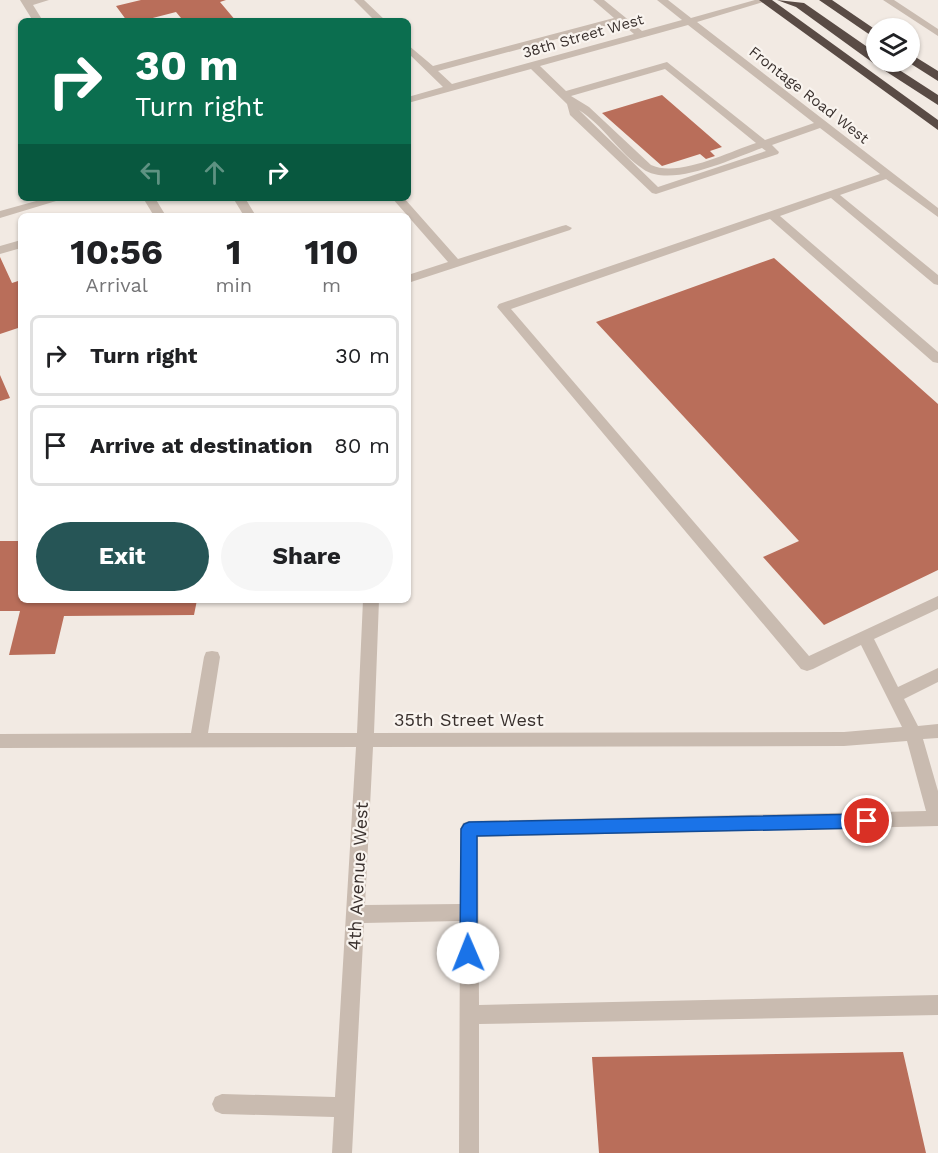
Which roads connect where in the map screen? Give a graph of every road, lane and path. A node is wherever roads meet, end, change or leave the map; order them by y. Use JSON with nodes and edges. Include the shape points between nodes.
{"nodes":[{"id":1,"x":44,"y":0,"type":"edge"},
{"id":2,"x":359,"y":0,"type":"edge"},
{"id":3,"x":598,"y":0,"type":"edge"},
{"id":4,"x":662,"y":0,"type":"edge"},
{"id":5,"x":766,"y":0,"type":"edge"},
{"id":6,"x":783,"y":0,"type":"edge"},
{"id":7,"x":825,"y":0,"type":"edge"},
{"id":8,"x":888,"y":0,"type":"edge"},
{"id":9,"x":26,"y":2,"type":"edge"},
{"id":10,"x":36,"y":18,"type":"edge"},
{"id":11,"x":378,"y":18,"type":"edge"},
{"id":12,"x":621,"y":19,"type":"junction"},
{"id":13,"x":690,"y":22,"type":"junction"},
{"id":14,"x":866,"y":28,"type":"edge"},
{"id":15,"x":938,"y":33,"type":"edge"},
{"id":16,"x":641,"y":35,"type":"junction"},
{"id":17,"x":411,"y":51,"type":"edge"},
{"id":18,"x":866,"y":52,"type":"edge"},
{"id":19,"x":533,"y":65,"type":"junction"},
{"id":20,"x":920,"y":65,"type":"edge"},
{"id":21,"x":431,"y":70,"type":"junction"},
{"id":22,"x":895,"y":72,"type":"edge"},
{"id":23,"x":938,"y":77,"type":"edge"},
{"id":24,"x":450,"y":88,"type":"junction"},
{"id":25,"x":563,"y":95,"type":"junction"},
{"id":26,"x":411,"y":99,"type":"edge"},
{"id":27,"x":938,"y":101,"type":"edge"},
{"id":28,"x":572,"y":103,"type":"junction"},
{"id":29,"x":822,"y":124,"type":"junction"},
{"id":30,"x":938,"y":126,"type":"edge"},
{"id":31,"x":763,"y":143,"type":"junction"},
{"id":32,"x":888,"y":175,"type":"junction"},
{"id":33,"x":832,"y":194,"type":"junction"},
{"id":34,"x":49,"y":201,"type":"edge"},
{"id":35,"x":401,"y":201,"type":"edge"},
{"id":36,"x":771,"y":214,"type":"junction"},
{"id":37,"x":938,"y":214,"type":"edge"},
{"id":38,"x":0,"y":215,"type":"edge"},
{"id":39,"x":566,"y":228,"type":"dead end"},
{"id":40,"x":18,"y":245,"type":"edge"},
{"id":41,"x":0,"y":250,"type":"edge"},
{"id":42,"x":456,"y":264,"type":"junction"},
{"id":43,"x":411,"y":278,"type":"edge"},
{"id":44,"x":938,"y":281,"type":"edge"},
{"id":45,"x":938,"y":359,"type":"edge"},
{"id":46,"x":938,"y":602,"type":"edge"},
{"id":47,"x":371,"y":603,"type":"edge"},
{"id":48,"x":865,"y":637,"type":"junction"},
{"id":49,"x":212,"y":657,"type":"dead end"},
{"id":50,"x":938,"y":675,"type":"edge"},
{"id":51,"x":895,"y":696,"type":"junction"},
{"id":52,"x":938,"y":731,"type":"edge"},
{"id":53,"x":915,"y":735,"type":"junction"},
{"id":54,"x":365,"y":740,"type":"junction"},
{"id":55,"x":0,"y":741,"type":"edge"},
{"id":56,"x":198,"y":742,"type":"junction"},
{"id":57,"x":937,"y":822,"type":"edge"},
{"id":58,"x":468,"y":912,"type":"junction"},
{"id":59,"x":356,"y":914,"type":"junction"},
{"id":60,"x":938,"y":1005,"type":"edge"},
{"id":61,"x":469,"y":1015,"type":"junction"},
{"id":62,"x":222,"y":1104,"type":"dead end"},
{"id":63,"x":345,"y":1107,"type":"junction"},
{"id":64,"x":342,"y":1153,"type":"edge"},
{"id":65,"x":469,"y":1153,"type":"edge"}],
"edges":[{"from":1,"to":9,"type":"street"},
{"from":2,"to":11,"type":"street"},
{"from":3,"to":12,"type":"street"},
{"from":4,"to":13,"type":"street","name":"Frontage Road West"},
{"from":5,"to":13,"type":"street","name":"38th Street West"},
{"from":5,"to":30,"type":"highway"},
{"from":6,"to":18,"type":"highway","via":[[800,5]]},
{"from":7,"to":14,"type":"highway"},
{"from":8,"to":15,"type":"street"},
{"from":9,"to":10,"type":"street"},
{"from":12,"to":16,"type":"street"},
{"from":12,"to":21,"type":"street"},
{"from":13,"to":16,"type":"street","name":"38th Street West"},
{"from":13,"to":29,"type":"street","name":"Frontage Road West"},
{"from":16,"to":19,"type":"street","name":"38th Street West"},
{"from":17,"to":21,"type":"street"},
{"from":19,"to":24,"type":"street","name":"38th Street West"},
{"from":19,"to":25,"type":"street"},
{"from":20,"to":23,"type":"highway"},
{"from":21,"to":24,"type":"street"},
{"from":22,"to":27,"type":"highway"},
{"from":24,"to":26,"type":"street","name":"38th Street West"},
{"from":25,"to":28,"type":"street"},
{"from":25,"to":31,"type":"street","via":[[667,64]]},
{"from":28,"to":31,"type":"street","via":[[585,109],[656,171],[680,172]]},
{"from":28,"to":31,"type":"street","via":[[574,113],[656,191],[774,152]]},
{"from":29,"to":31,"type":"street"},
{"from":29,"to":32,"type":"street","name":"Frontage Road West"},
{"from":32,"to":33,"type":"street"},
{"from":32,"to":37,"type":"street","name":"Frontage Road West"},
{"from":33,"to":36,"type":"street"},
{"from":33,"to":44,"type":"street"},
{"from":34,"to":38,"type":"street"},
{"from":35,"to":42,"type":"street"},
{"from":36,"to":45,"type":"street"},
{"from":36,"to":48,"type":"street","via":[[503,306],[807,664]]},
{"from":39,"to":42,"type":"street"},
{"from":40,"to":41,"type":"street"},
{"from":42,"to":43,"type":"street"},
{"from":46,"to":48,"type":"street"},
{"from":47,"to":54,"type":"street","name":"4th Avenue West"},
{"from":48,"to":51,"type":"street"},
{"from":49,"to":56,"type":"street"},
{"from":50,"to":51,"type":"street"},
{"from":51,"to":53,"type":"street"},
{"from":52,"to":53,"type":"street","name":"35th Street West"},
{"from":53,"to":54,"type":"street","name":"35th Street West","via":[[844,740]]},
{"from":53,"to":57,"type":"street"},
{"from":54,"to":56,"type":"street","name":"35th Street West"},
{"from":54,"to":59,"type":"street","name":"4th Avenue West"},
{"from":55,"to":56,"type":"street","name":"35th Street West"},
{"from":57,"to":58,"type":"street","via":[[469,829]]},
{"from":58,"to":59,"type":"street"},
{"from":58,"to":61,"type":"street"},
{"from":59,"to":63,"type":"street","name":"4th Avenue West"},
{"from":60,"to":61,"type":"street"},
{"from":61,"to":65,"type":"street"},
{"from":62,"to":63,"type":"street"},
{"from":63,"to":64,"type":"street","name":"4th Avenue West"}]}
